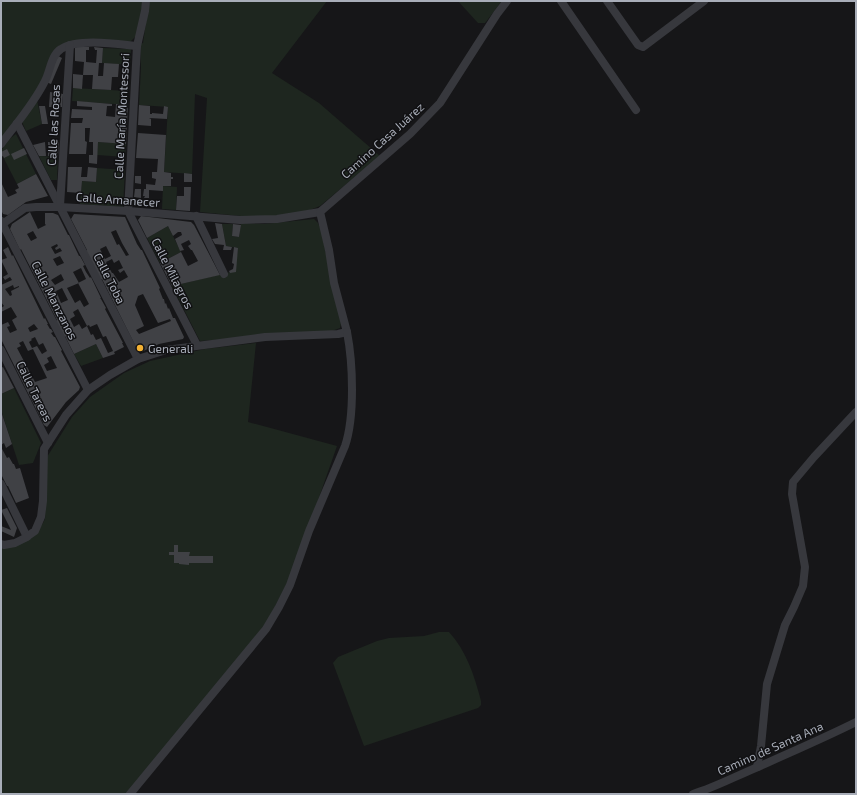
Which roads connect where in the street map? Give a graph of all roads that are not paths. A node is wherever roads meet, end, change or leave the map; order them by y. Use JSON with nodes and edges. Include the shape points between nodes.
{"nodes":[{"id":1,"x":146,"y":1,"type":"edge"},
{"id":2,"x":507,"y":1,"type":"edge"},
{"id":3,"x":561,"y":1,"type":"edge"},
{"id":4,"x":607,"y":1,"type":"edge"},
{"id":5,"x":704,"y":1,"type":"edge"},
{"id":6,"x":70,"y":45,"type":"junction"},
{"id":7,"x":137,"y":46,"type":"junction"},
{"id":8,"x":636,"y":110,"type":"dead end"},
{"id":9,"x":17,"y":124,"type":"junction"},
{"id":10,"x":1,"y":144,"type":"edge"},
{"id":11,"x":60,"y":207,"type":"junction"},
{"id":12,"x":128,"y":211,"type":"junction"},
{"id":13,"x":320,"y":212,"type":"junction"},
{"id":14,"x":196,"y":216,"type":"junction"},
{"id":15,"x":2,"y":224,"type":"edge"},
{"id":16,"x":224,"y":274,"type":"dead end"},
{"id":17,"x":347,"y":332,"type":"junction"},
{"id":18,"x":197,"y":345,"type":"junction"},
{"id":19,"x":1,"y":350,"type":"edge"},
{"id":20,"x":138,"y":359,"type":"junction"},
{"id":21,"x":88,"y":390,"type":"junction"},
{"id":22,"x":856,"y":412,"type":"edge"},
{"id":23,"x":46,"y":446,"type":"junction"},
{"id":24,"x":1,"y":484,"type":"edge"},
{"id":25,"x":27,"y":537,"type":"junction"},
{"id":26,"x":1,"y":544,"type":"edge"},
{"id":27,"x":856,"y":722,"type":"edge"},
{"id":28,"x":756,"y":767,"type":"junction"},
{"id":29,"x":130,"y":794,"type":"edge"},
{"id":30,"x":693,"y":794,"type":"edge"}],
"edges":[{"from":1,"to":7,"type":"street","name":"Calle María Montessori"},
{"from":2,"to":13,"type":"street","name":"Camino Casa Juárez","via":[[440,102],[410,134]]},
{"from":3,"to":8,"type":"street"},
{"from":4,"to":5,"type":"street","via":[[638,45],[643,47]]},
{"from":6,"to":7,"type":"street","via":[[93,42]]},
{"from":6,"to":9,"type":"street","via":[[59,49],[46,80]]},
{"from":6,"to":11,"type":"street","name":"Calle las Rosas"},
{"from":7,"to":12,"type":"street","name":"Calle María Montessori"},
{"from":9,"to":10,"type":"street"},
{"from":9,"to":11,"type":"street","name":"Calle Toba"},
{"from":11,"to":12,"type":"street","name":"Calle Amanecer"},
{"from":11,"to":15,"type":"street","name":"Calle Amanecer","via":[[25,208]]},
{"from":11,"to":20,"type":"street","name":"Calle Toba"},
{"from":12,"to":14,"type":"street","name":"Calle Amanecer"},
{"from":12,"to":18,"type":"street","name":"Calle Milagros"},
{"from":13,"to":14,"type":"street","name":"Calle Amanecer","via":[[277,219],[240,220]]},
{"from":13,"to":17,"type":"street"},
{"from":14,"to":16,"type":"street"},
{"from":15,"to":21,"type":"street","name":"Calle Manzanos"},
{"from":17,"to":18,"type":"street","via":[[264,337]]},
{"from":17,"to":29,"type":"street","via":[[351,351],[350,432],[309,531],[290,585],[266,629]]},
{"from":18,"to":20,"type":"street","via":[[166,350]]},
{"from":19,"to":23,"type":"street","name":"Calle Tareas"},
{"from":20,"to":21,"type":"street","via":[[110,374]]},
{"from":21,"to":23,"type":"street","via":[[66,415]]},
{"from":22,"to":28,"type":"street","via":[[793,482],[792,494],[805,567],[802,586],[785,626],[767,684],[761,746]]},
{"from":23,"to":25,"type":"street","via":[[41,517],[35,531]]},
{"from":24,"to":25,"type":"street"},
{"from":25,"to":26,"type":"street"},
{"from":27,"to":28,"type":"street","name":"Camino de Santa Ana"},
{"from":28,"to":30,"type":"street","name":"Camino de Santa Ana"}]}
